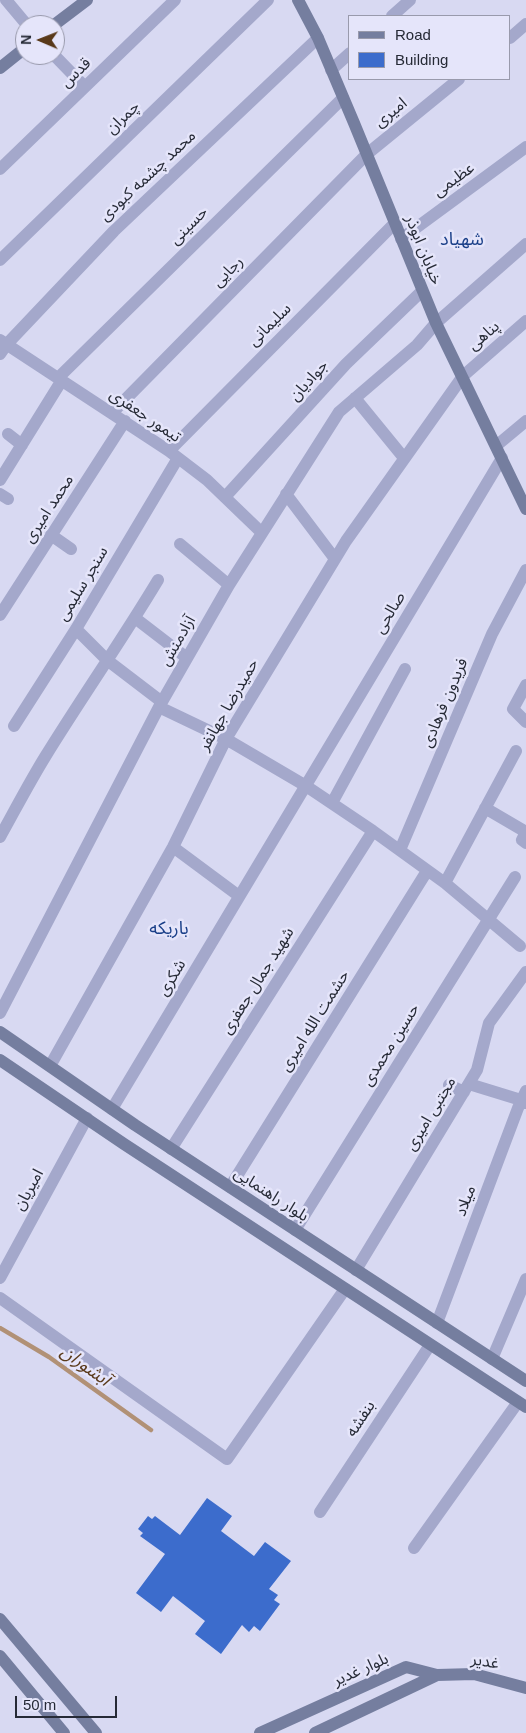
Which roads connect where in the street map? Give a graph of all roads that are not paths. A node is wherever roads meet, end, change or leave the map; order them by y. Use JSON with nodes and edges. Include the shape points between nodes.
{"nodes":[{"id":1,"x":6,"y":0,"type":"edge"},
{"id":2,"x":86,"y":0,"type":"edge"},
{"id":3,"x":175,"y":0,"type":"edge"},
{"id":4,"x":268,"y":0,"type":"edge"},
{"id":5,"x":298,"y":0,"type":"edge"},
{"id":6,"x":410,"y":0,"type":"edge"},
{"id":7,"x":19,"y":15,"type":"edge"},
{"id":8,"x":393,"y":15,"type":"edge"},
{"id":9,"x":65,"y":16,"type":"edge"},
{"id":10,"x":526,"y":24,"type":"edge"},
{"id":11,"x":511,"y":37,"type":"edge"},
{"id":12,"x":318,"y":38,"type":"junction"},
{"id":13,"x":348,"y":55,"type":"edge"},
{"id":14,"x":15,"y":56,"type":"edge"},
{"id":15,"x":64,"y":65,"type":"edge"},
{"id":16,"x":0,"y":68,"type":"edge"},
{"id":17,"x":331,"y":70,"type":"junction"},
{"id":18,"x":458,"y":80,"type":"edge"},
{"id":19,"x":85,"y":86,"type":"junction"},
{"id":20,"x":343,"y":98,"type":"junction"},
{"id":21,"x":526,"y":147,"type":"edge"},
{"id":22,"x":367,"y":154,"type":"junction"},
{"id":23,"x":0,"y":169,"type":"edge"},
{"id":24,"x":395,"y":222,"type":"junction"},
{"id":25,"x":401,"y":239,"type":"junction"},
{"id":26,"x":526,"y":244,"type":"edge"},
{"id":27,"x":0,"y":260,"type":"edge"},
{"id":28,"x":422,"y":291,"type":"junction"},
{"id":29,"x":526,"y":321,"type":"edge"},
{"id":30,"x":436,"y":323,"type":"junction"},
{"id":31,"x":2,"y":346,"type":"edge"},
{"id":32,"x":462,"y":376,"type":"junction"},
{"id":33,"x":60,"y":379,"type":"junction"},
{"id":34,"x":355,"y":398,"type":"junction"},
{"id":35,"x":112,"y":413,"type":"junction"},
{"id":36,"x":124,"y":421,"type":"junction"},
{"id":37,"x":526,"y":421,"type":"edge"},
{"id":38,"x":8,"y":434,"type":"dead end"},
{"id":39,"x":22,"y":445,"type":"junction"},
{"id":40,"x":496,"y":446,"type":"junction"},
{"id":41,"x":173,"y":454,"type":"junction"},
{"id":42,"x":404,"y":458,"type":"junction"},
{"id":43,"x":502,"y":458,"type":"junction"},
{"id":44,"x":0,"y":480,"type":"edge"},
{"id":45,"x":286,"y":494,"type":"junction"},
{"id":46,"x":225,"y":497,"type":"junction"},
{"id":47,"x":526,"y":509,"type":"edge"},
{"id":48,"x":261,"y":532,"type":"junction"},
{"id":49,"x":51,"y":535,"type":"junction"},
{"id":50,"x":180,"y":544,"type":"dead end"},
{"id":51,"x":71,"y":549,"type":"dead end"},
{"id":52,"x":335,"y":559,"type":"junction"},
{"id":53,"x":526,"y":570,"type":"edge"},
{"id":54,"x":158,"y":580,"type":"dead end"},
{"id":55,"x":228,"y":584,"type":"junction"},
{"id":56,"x":0,"y":616,"type":"edge"},
{"id":57,"x":135,"y":618,"type":"junction"},
{"id":58,"x":76,"y":629,"type":"junction"},
{"id":59,"x":187,"y":658,"type":"junction"},
{"id":60,"x":107,"y":660,"type":"junction"},
{"id":61,"x":405,"y":669,"type":"dead end"},
{"id":62,"x":526,"y":685,"type":"edge"},
{"id":63,"x":161,"y":704,"type":"junction"},
{"id":64,"x":526,"y":722,"type":"edge"},
{"id":65,"x":14,"y":726,"type":"dead end"},
{"id":66,"x":226,"y":739,"type":"junction"},
{"id":67,"x":516,"y":751,"type":"dead end"},
{"id":68,"x":306,"y":786,"type":"junction"},
{"id":69,"x":332,"y":803,"type":"junction"},
{"id":70,"x":485,"y":808,"type":"junction"},
{"id":71,"x":373,"y":830,"type":"junction"},
{"id":72,"x":526,"y":832,"type":"edge"},
{"id":73,"x":0,"y":837,"type":"edge"},
{"id":74,"x":526,"y":843,"type":"edge"},
{"id":75,"x":173,"y":847,"type":"junction"},
{"id":76,"x":400,"y":850,"type":"junction"},
{"id":77,"x":427,"y":871,"type":"junction"},
{"id":78,"x":515,"y":877,"type":"dead end"},
{"id":79,"x":445,"y":883,"type":"junction"},
{"id":80,"x":239,"y":896,"type":"junction"},
{"id":81,"x":488,"y":920,"type":"junction"},
{"id":82,"x":520,"y":946,"type":"dead end"},
{"id":83,"x":526,"y":972,"type":"edge"},
{"id":84,"x":0,"y":1013,"type":"edge"},
{"id":85,"x":0,"y":1032,"type":"edge"},
{"id":86,"x":0,"y":1060,"type":"edge"},
{"id":87,"x":50,"y":1066,"type":"junction"},
{"id":88,"x":449,"y":1085,"type":"dead end"},
{"id":89,"x":466,"y":1088,"type":"junction"},
{"id":90,"x":524,"y":1098,"type":"edge"},
{"id":91,"x":112,"y":1109,"type":"junction"},
{"id":92,"x":87,"y":1118,"type":"junction"},
{"id":93,"x":171,"y":1149,"type":"junction"},
{"id":94,"x":230,"y":1187,"type":"junction"},
{"id":95,"x":294,"y":1230,"type":"junction"},
{"id":96,"x":356,"y":1270,"type":"junction"},
{"id":97,"x":0,"y":1278,"type":"edge"},
{"id":98,"x":526,"y":1279,"type":"edge"},
{"id":99,"x":345,"y":1289,"type":"junction"},
{"id":100,"x":0,"y":1298,"type":"edge"},
{"id":101,"x":437,"y":1323,"type":"junction"},
{"id":102,"x":430,"y":1345,"type":"junction"},
{"id":103,"x":492,"y":1359,"type":"junction"},
{"id":104,"x":526,"y":1381,"type":"edge"},
{"id":105,"x":522,"y":1404,"type":"edge"},
{"id":106,"x":320,"y":1512,"type":"dead end"},
{"id":107,"x":414,"y":1548,"type":"dead end"},
{"id":108,"x":0,"y":1619,"type":"edge"},
{"id":109,"x":0,"y":1656,"type":"edge"},
{"id":110,"x":437,"y":1675,"type":"junction"},
{"id":111,"x":526,"y":1688,"type":"edge"},
{"id":112,"x":64,"y":1733,"type":"edge"},
{"id":113,"x":96,"y":1733,"type":"edge"},
{"id":114,"x":260,"y":1733,"type":"edge"},
{"id":115,"x":315,"y":1733,"type":"edge"}],
"edges":[{"from":1,"to":7,"type":"street"},
{"from":2,"to":9,"type":"main road"},
{"from":3,"to":19,"type":"street","name":"قدس"},
{"from":4,"to":27,"type":"street","name":"چمران"},
{"from":5,"to":12,"type":"main road","name":"خیابان ابوذر"},
{"from":6,"to":8,"type":"street"},
{"from":10,"to":11,"type":"street"},
{"from":12,"to":17,"type":"main road","name":"خیابان ابوذر"},
{"from":12,"to":31,"type":"street","name":"محمد چشمه کبودی","via":[[114,231]]},
{"from":13,"to":17,"type":"street"},
{"from":14,"to":16,"type":"main road"},
{"from":15,"to":19,"type":"street"},
{"from":17,"to":20,"type":"main road","name":"خیابان ابوذر"},
{"from":18,"to":22,"type":"street","name":"امیری"},
{"from":19,"to":23,"type":"street","name":"قدس"},
{"from":20,"to":22,"type":"main road","name":"خیابان ابوذر"},
{"from":20,"to":33,"type":"street","name":"حسینی"},
{"from":21,"to":25,"type":"street","name":"عظیمی"},
{"from":22,"to":24,"type":"main road","name":"خیابان ابوذر"},
{"from":22,"to":35,"type":"street","name":"رجایی"},
{"from":24,"to":25,"type":"main road","name":"خیابان ابوذر"},
{"from":24,"to":41,"type":"street","name":"سلیمانی"},
{"from":25,"to":28,"type":"main road","name":"خیابان ابوذر"},
{"from":26,"to":30,"type":"street","name":"آزادمنش"},
{"from":28,"to":30,"type":"main road","name":"خیابان ابوذر"},
{"from":28,"to":46,"type":"street","name":"جوادیان","via":[[346,364]]},
{"from":29,"to":32,"type":"street","name":"پناهی"},
{"from":30,"to":32,"type":"main road","name":"خیابان ابوذر"},
{"from":30,"to":34,"type":"street","name":"آزادمنش","via":[[417,345]]},
{"from":31,"to":33,"type":"street","name":"تیمور جعفری"},
{"from":32,"to":40,"type":"main road","name":"خیابان ابوذر"},
{"from":32,"to":42,"type":"street","name":"حمیدرضا جهانفر"},
{"from":33,"to":35,"type":"street","name":"تیمور جعفری"},
{"from":33,"to":39,"type":"street","name":"حسینی"},
{"from":34,"to":42,"type":"street"},
{"from":34,"to":45,"type":"street","name":"آزادمنش","via":[[339,412]]},
{"from":35,"to":36,"type":"street","name":"تیمور جعفری"},
{"from":36,"to":41,"type":"street","name":"تیمور جعفری"},
{"from":36,"to":49,"type":"street","name":"محمد امیری"},
{"from":37,"to":40,"type":"street"},
{"from":38,"to":39,"type":"street"},
{"from":39,"to":44,"type":"street","name":"حسینی"},
{"from":40,"to":43,"type":"main road","name":"خیابان ابوذر"},
{"from":41,"to":46,"type":"street","name":"تیمور جعفری"},
{"from":41,"to":58,"type":"street","name":"سنجر سلیمی"},
{"from":42,"to":52,"type":"street","name":"حمیدرضا جهانفر"},
{"from":43,"to":47,"type":"main road","name":"خیابان ابوذر"},
{"from":43,"to":68,"type":"street","name":"صالحی"},
{"from":45,"to":48,"type":"street","name":"آزادمنش"},
{"from":45,"to":52,"type":"street"},
{"from":46,"to":48,"type":"street","name":"تیمور جعفری"},
{"from":48,"to":55,"type":"street","name":"آزادمنش"},
{"from":49,"to":51,"type":"street"},
{"from":49,"to":56,"type":"street","name":"محمد امیری"},
{"from":50,"to":55,"type":"street"},
{"from":52,"to":66,"type":"street","name":"حمیدرضا جهانفر"},
{"from":53,"to":76,"type":"street","name":"فریدون فرهادی","via":[[492,634]]},
{"from":54,"to":57,"type":"street"},
{"from":55,"to":59,"type":"street","name":"آزادمنش"},
{"from":57,"to":59,"type":"street"},
{"from":57,"to":60,"type":"street"},
{"from":58,"to":60,"type":"street"},
{"from":58,"to":65,"type":"street","name":"سنجر سلیمی"},
{"from":59,"to":63,"type":"street","name":"آزادمنش"},
{"from":60,"to":63,"type":"street"},
{"from":60,"to":73,"type":"street","via":[[44,758]]},
{"from":61,"to":69,"type":"street"},
{"from":62,"to":64,"type":"street","via":[[513,709]]},
{"from":63,"to":66,"type":"street"},
{"from":63,"to":84,"type":"street","name":"آزادمنش"},
{"from":66,"to":68,"type":"street"},
{"from":66,"to":75,"type":"street","name":"حمیدرضا جهانفر"},
{"from":67,"to":70,"type":"street"},
{"from":68,"to":69,"type":"street"},
{"from":68,"to":80,"type":"street","name":"شکری"},
{"from":69,"to":71,"type":"street"},
{"from":70,"to":72,"type":"street"},
{"from":70,"to":79,"type":"street"},
{"from":71,"to":76,"type":"street"},
{"from":71,"to":93,"type":"street","name":"شهید جمال جعفری"},
{"from":72,"to":74,"type":"street","via":[[522,840]]},
{"from":75,"to":80,"type":"street"},
{"from":75,"to":87,"type":"street","name":"حمیدرضا جهانفر"},
{"from":76,"to":77,"type":"street"},
{"from":77,"to":79,"type":"street"},
{"from":77,"to":94,"type":"street","name":"حشمت الله امیری"},
{"from":78,"to":81,"type":"street","name":"حسین محمدی"},
{"from":79,"to":81,"type":"street"},
{"from":80,"to":91,"type":"street","name":"شکری"},
{"from":81,"to":82,"type":"street"},
{"from":81,"to":95,"type":"street","name":"حسین محمدی"},
{"from":83,"to":89,"type":"street","name":"مجتبی امیری","via":[[489,1023],[477,1070]]},
{"from":85,"to":87,"type":"main road","name":"بلوار راهنمایی"},
{"from":86,"to":92,"type":"main road"},
{"from":87,"to":91,"type":"main road","name":"بلوار راهنمایی"},
{"from":88,"to":89,"type":"street"},
{"from":89,"to":90,"type":"street"},
{"from":89,"to":96,"type":"street","name":"مجتبی امیری"},
{"from":90,"to":101,"type":"street","name":"میلاد"},
{"from":91,"to":93,"type":"main road","name":"بلوار راهنمایی"},
{"from":92,"to":97,"type":"street","name":"امیریان"},
{"from":92,"to":99,"type":"main road"},
{"from":93,"to":94,"type":"main road","name":"بلوار راهنمایی"},
{"from":94,"to":95,"type":"main road","name":"بلوار راهنمایی"},
{"from":95,"to":96,"type":"main road","name":"بلوار راهنمایی"},
{"from":96,"to":101,"type":"main road","name":"بلوار راهنمایی"},
{"from":98,"to":103,"type":"street"},
{"from":99,"to":100,"type":"street","via":[[227,1459]]},
{"from":99,"to":102,"type":"main road"},
{"from":101,"to":103,"type":"main road","name":"بلوار راهنمایی"},
{"from":102,"to":105,"type":"main road"},
{"from":102,"to":106,"type":"street","name":"بنفشه"},
{"from":103,"to":104,"type":"main road","name":"بلوار راهنمایی"},
{"from":105,"to":107,"type":"street"},
{"from":108,"to":113,"type":"main road"},
{"from":109,"to":112,"type":"main road"},
{"from":110,"to":111,"type":"main road","name":"غدیر","via":[[474,1674]]},
{"from":110,"to":114,"type":"main road","name":"بلوار غدیر","via":[[406,1667]]},
{"from":110,"to":115,"type":"main road"}]}
